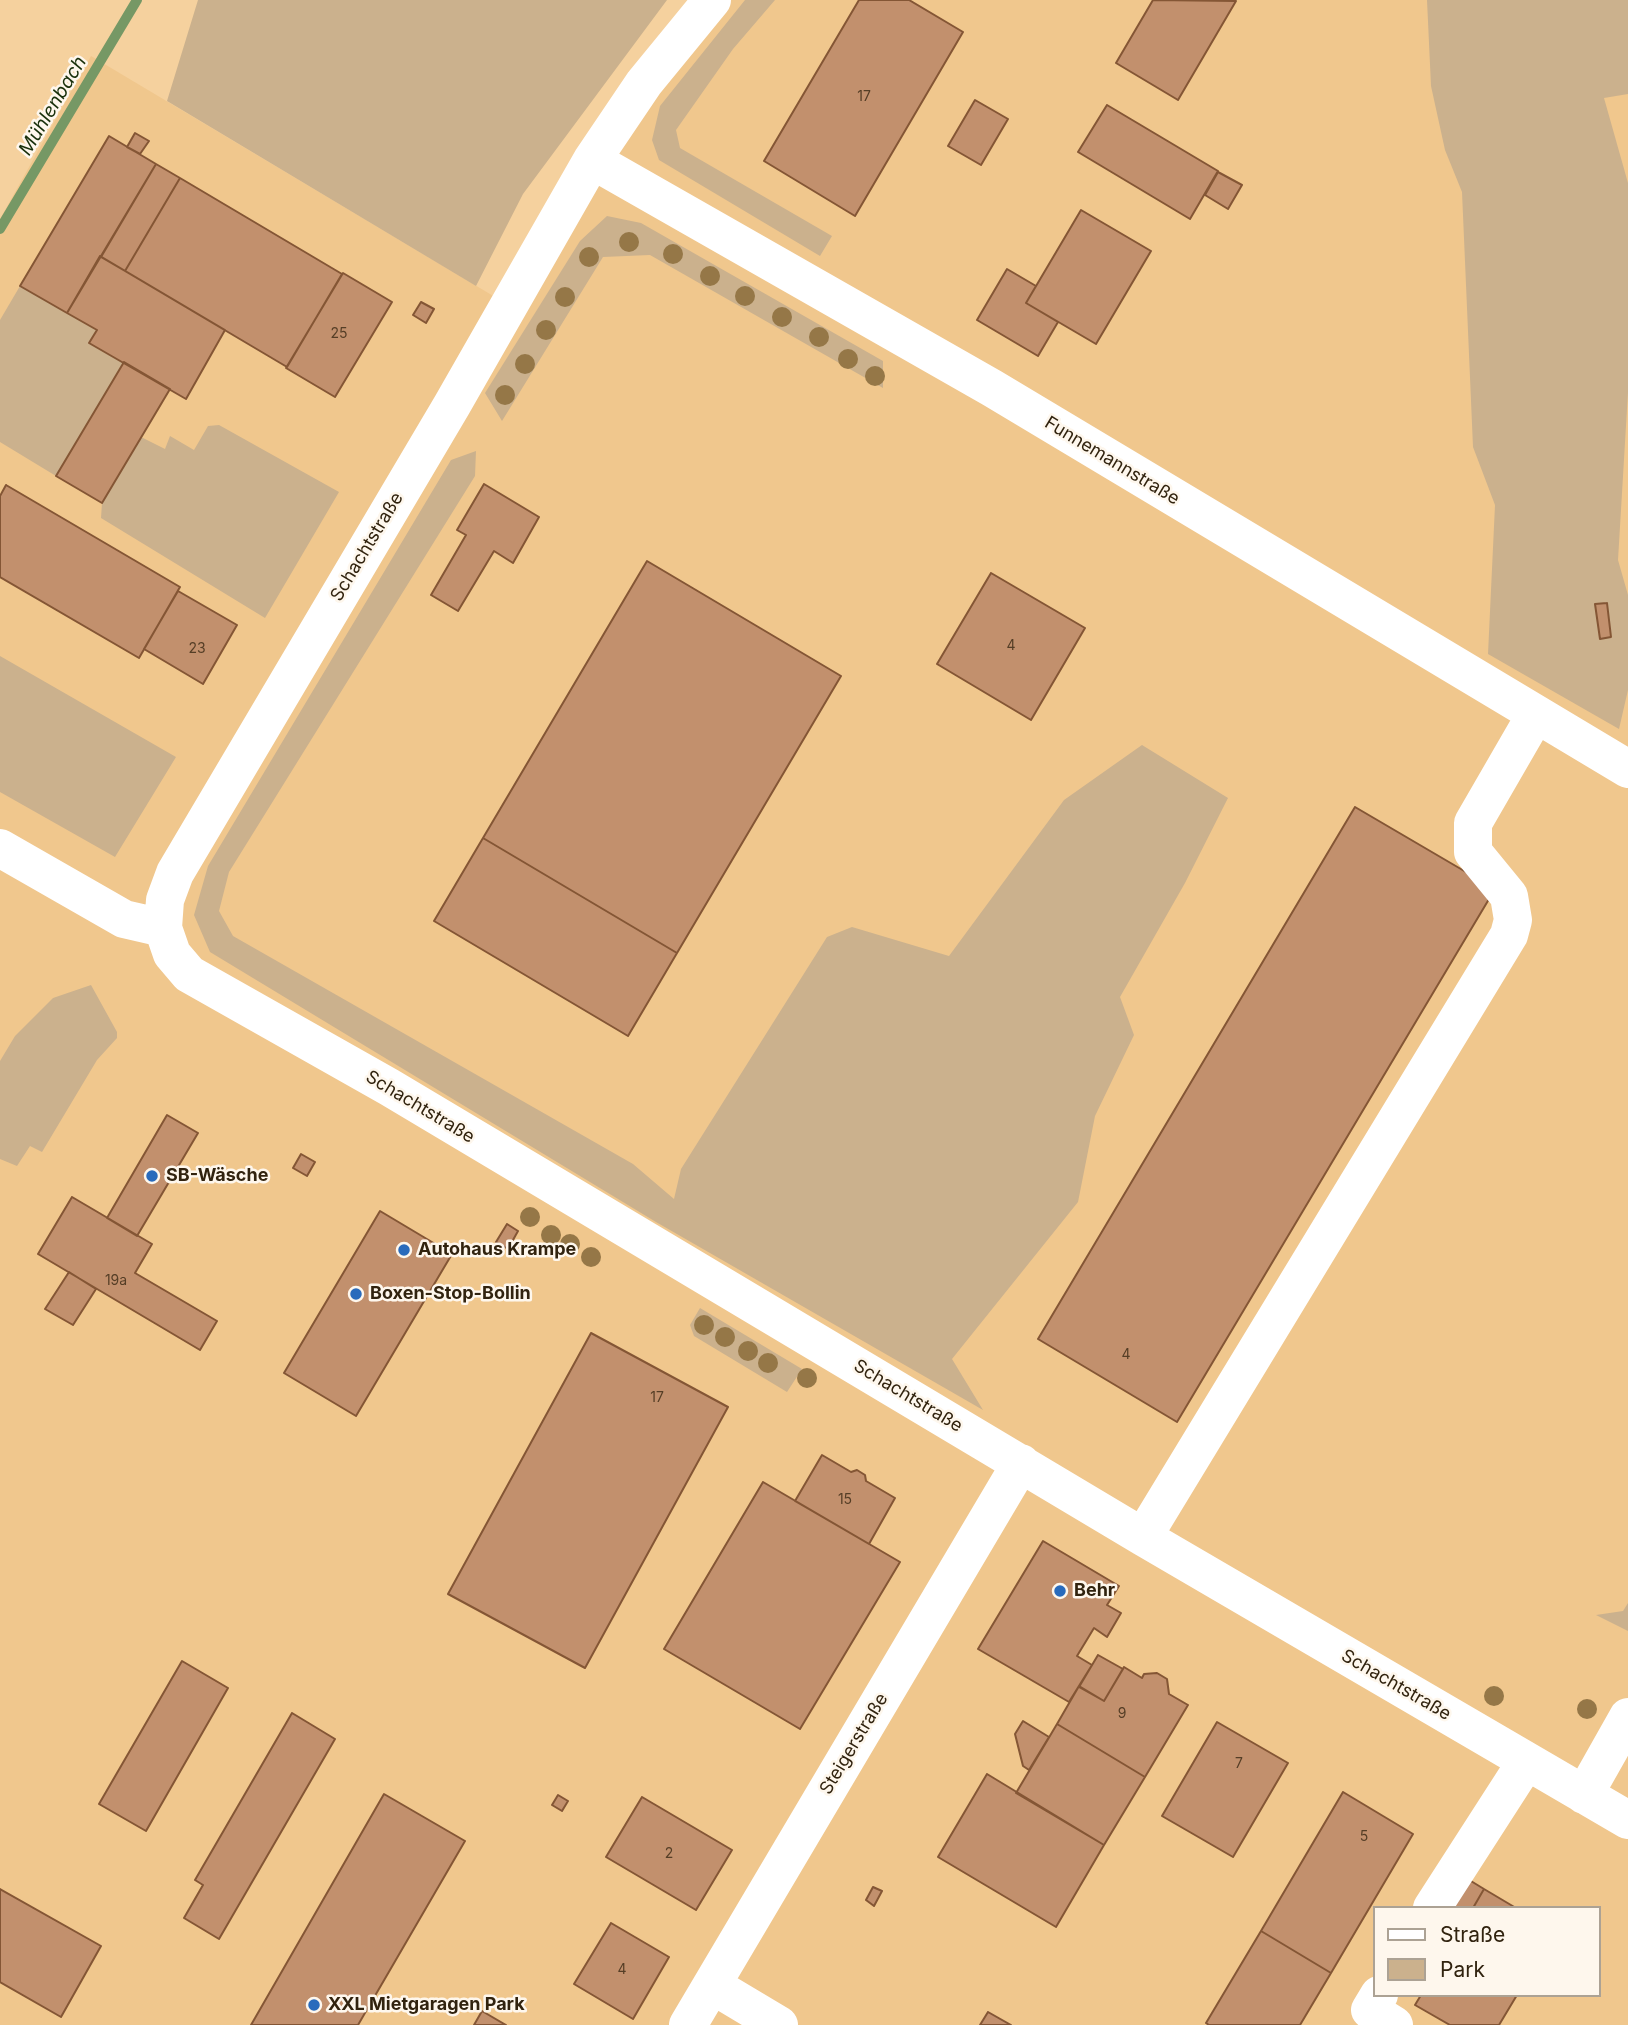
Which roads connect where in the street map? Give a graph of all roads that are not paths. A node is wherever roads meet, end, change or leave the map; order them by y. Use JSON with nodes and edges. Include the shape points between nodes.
{"nodes":[{"id":1,"x":712,"y":0,"type":"edge"},
{"id":2,"x":592,"y":160,"type":"junction"},
{"id":3,"x":1536,"y":714,"type":"junction"},
{"id":4,"x":1628,"y":769,"type":"edge"},
{"id":5,"x":0,"y":848,"type":"edge"},
{"id":6,"x":163,"y":928,"type":"junction"},
{"id":7,"x":1021,"y":1463,"type":"junction"},
{"id":8,"x":1143,"y":1537,"type":"junction"},
{"id":9,"x":1628,"y":1717,"type":"edge"},
{"id":10,"x":1526,"y":1762,"type":"junction"},
{"id":11,"x":1584,"y":1795,"type":"junction"},
{"id":12,"x":1628,"y":1820,"type":"edge"},
{"id":13,"x":1433,"y":1906,"type":"edge"},
{"id":14,"x":712,"y":1985,"type":"junction"},
{"id":15,"x":1378,"y":1997,"type":"edge"},
{"id":16,"x":688,"y":2025,"type":"edge"},
{"id":17,"x":779,"y":2025,"type":"edge"},
{"id":18,"x":1394,"y":2025,"type":"edge"}],
"edges":[{"from":1,"to":2,"type":"street","name":"Schachtstraße","via":[[644,83]]},
{"from":2,"to":3,"type":"street","name":"Funnemannstraße","via":[[981,382]]},
{"from":2,"to":6,"type":"street","name":"Schachtstraße","via":[[453,405],[175,873],[165,900]]},
{"from":3,"to":4,"type":"street","name":"Funnemannstraße"},
{"from":3,"to":8,"type":"street","via":[[1473,824],[1473,852],[1509,896],[1513,920],[1509,936]]},
{"from":5,"to":6,"type":"street","via":[[124,919]]},
{"from":6,"to":7,"type":"street","name":"Schachtstraße","via":[[172,954],[189,974],[389,1087]]},
{"from":7,"to":8,"type":"street","name":"Schachtstraße"},
{"from":7,"to":14,"type":"street","name":"Steigerstraße"},
{"from":8,"to":10,"type":"street","name":"Schachtstraße"},
{"from":9,"to":11,"type":"street"},
{"from":10,"to":11,"type":"street","name":"Schachtstraße"},
{"from":10,"to":13,"type":"street"},
{"from":11,"to":12,"type":"street","name":"Schachtstraße"},
{"from":14,"to":16,"type":"street","name":"Steigerstraße"},
{"from":14,"to":17,"type":"street"},
{"from":15,"to":18,"type":"street","via":[[1370,2010]]}]}
